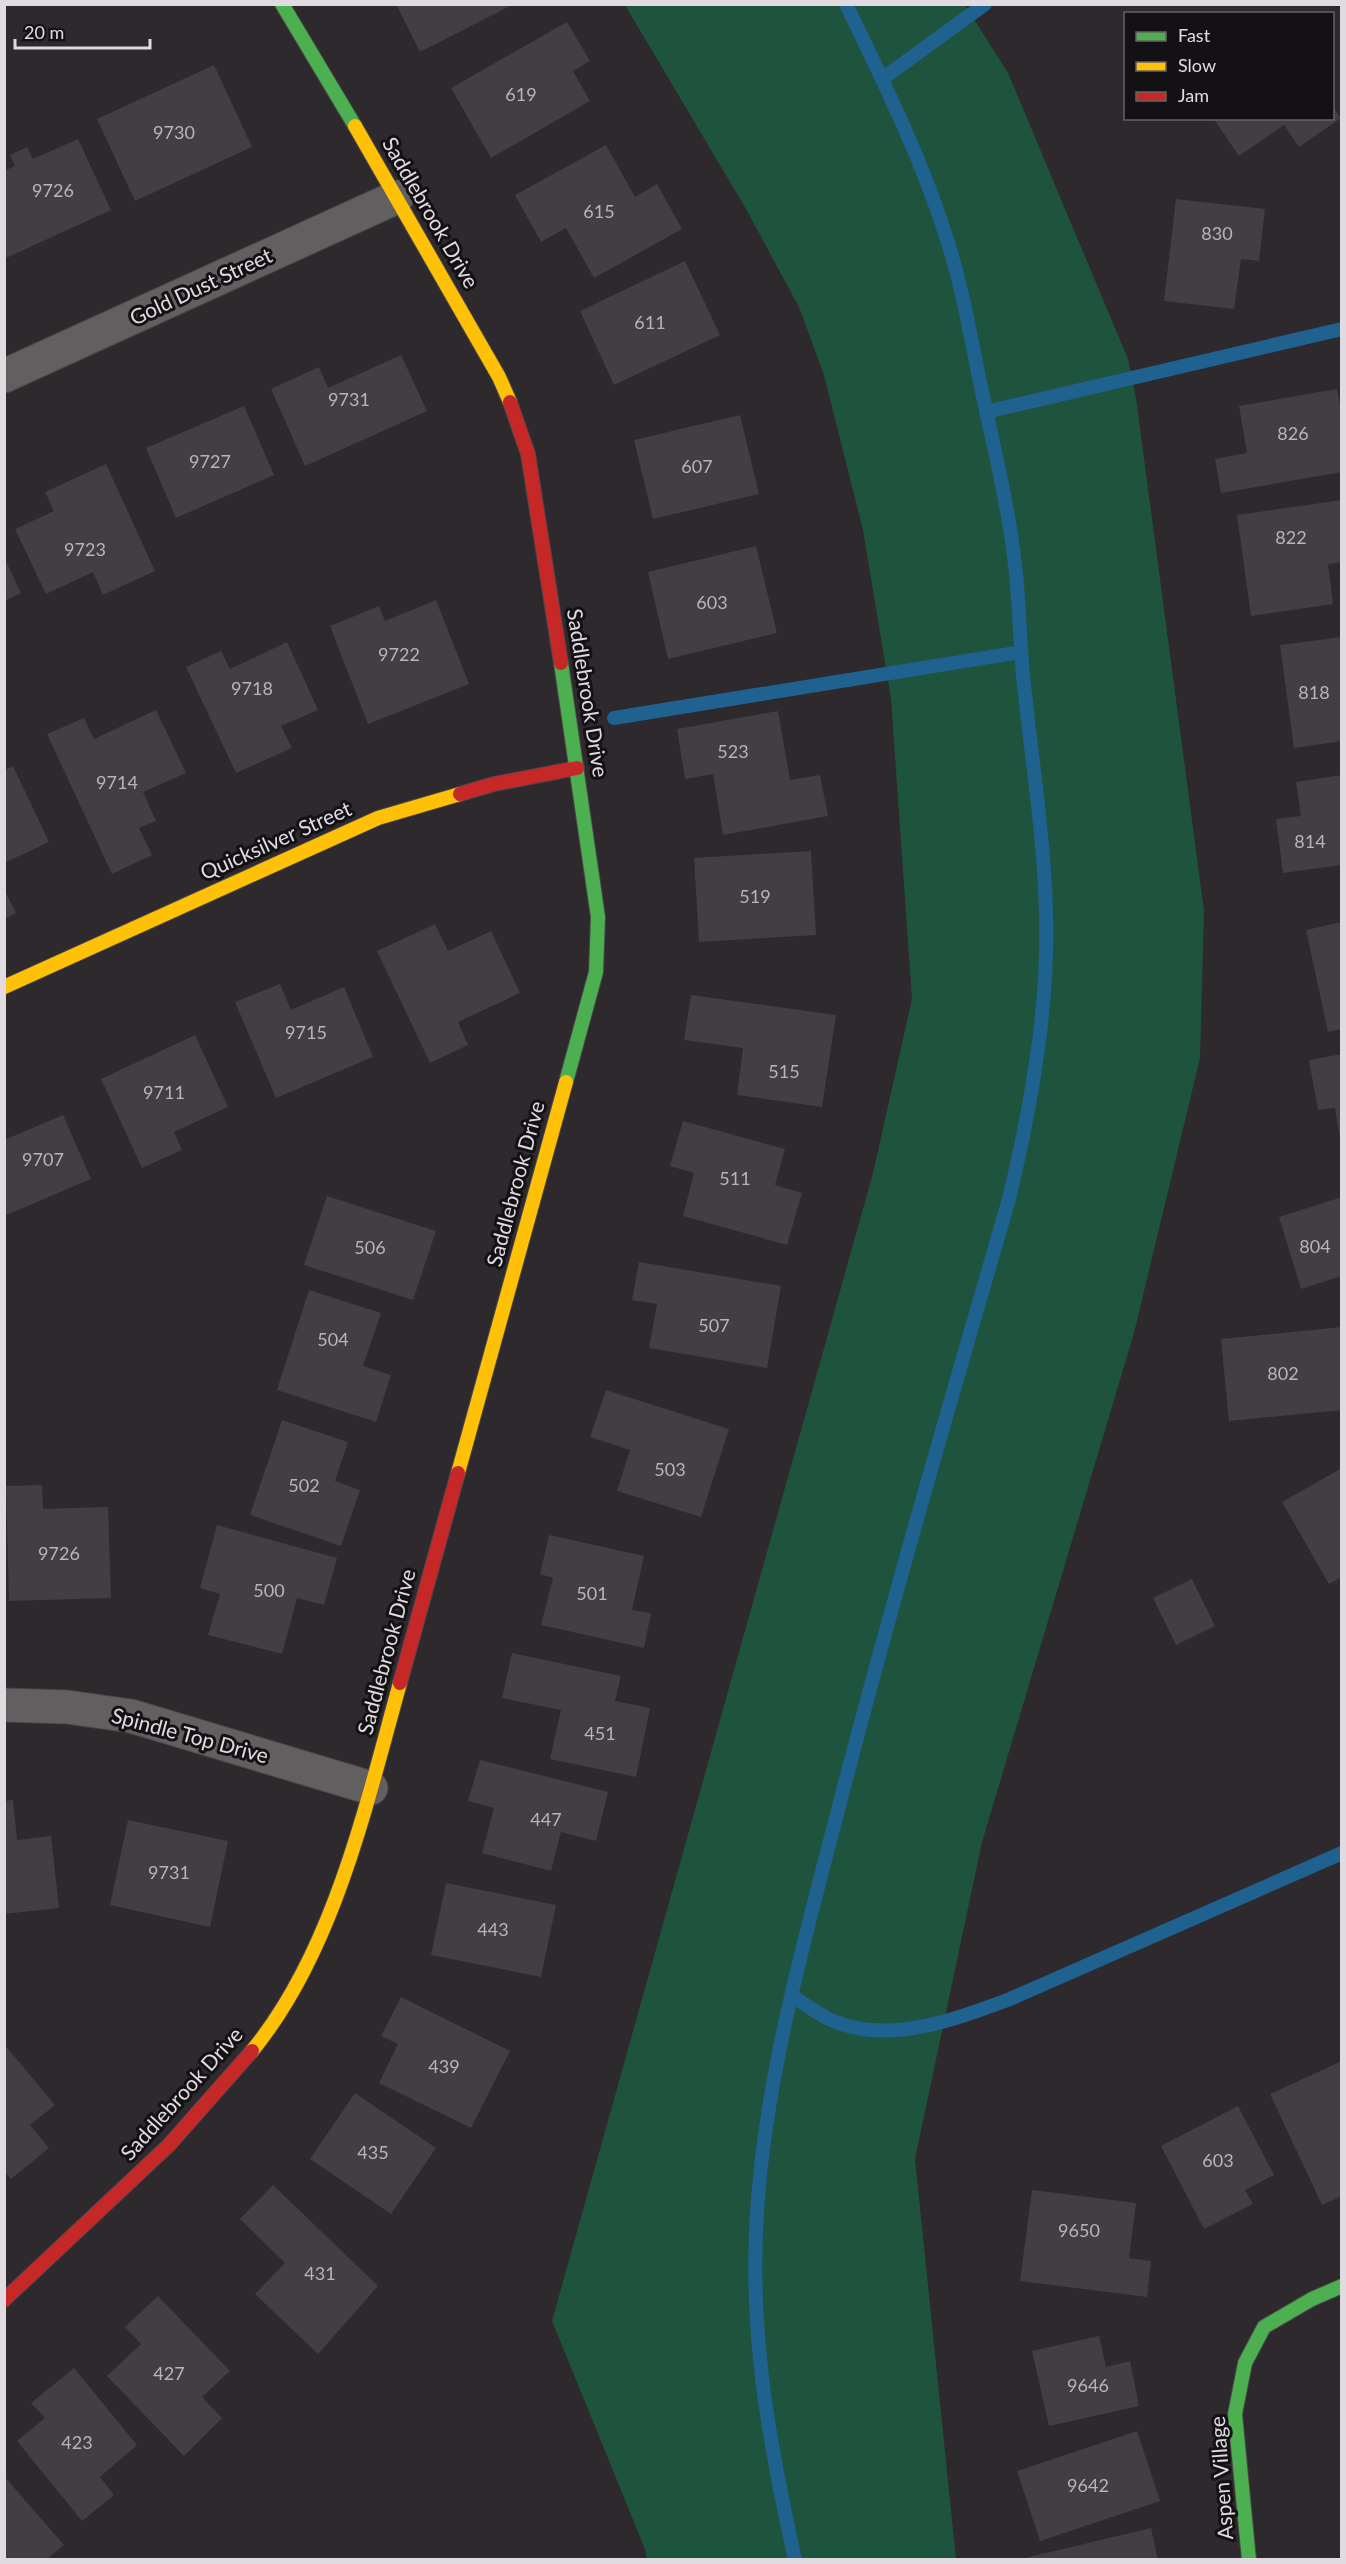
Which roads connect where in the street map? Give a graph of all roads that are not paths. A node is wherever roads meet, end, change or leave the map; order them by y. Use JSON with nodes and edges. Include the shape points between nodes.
{"nodes":[{"id":1,"x":282,"y":4,"type":"edge"},
{"id":2,"x":397,"y":197,"type":"junction"},
{"id":3,"x":4,"y":376,"type":"edge"},
{"id":4,"x":577,"y":768,"type":"junction"},
{"id":5,"x":4,"y":987,"type":"edge"},
{"id":6,"x":4,"y":1705,"type":"edge"},
{"id":7,"x":371,"y":1788,"type":"junction"},
{"id":8,"x":1341,"y":2286,"type":"edge"},
{"id":9,"x":4,"y":2300,"type":"edge"},
{"id":10,"x":1249,"y":2559,"type":"edge"}],
"edges":[{"from":1,"to":2,"type":"street","name":"Saddlebrook Drive"},
{"from":2,"to":3,"type":"street","name":"Gold Dust Street"},
{"from":2,"to":4,"type":"street","name":"Saddlebrook Drive","via":[[499,376],[528,454]]},
{"from":4,"to":5,"type":"street","name":"Quicksilver Street","via":[[494,784],[378,818]]},
{"from":4,"to":7,"type":"street","name":"Saddlebrook Drive","via":[[598,917],[596,972]]},
{"from":6,"to":7,"type":"street","name":"Spindle Top Drive","via":[[67,1707],[131,1716]]},
{"from":7,"to":9,"type":"street","name":"Saddlebrook Drive","via":[[357,1839],[330,1909],[298,1980],[258,2043],[160,2154]]},
{"from":8,"to":10,"type":"street","name":"Aspen Village","via":[[1264,2327],[1245,2363],[1235,2414]]}]}
